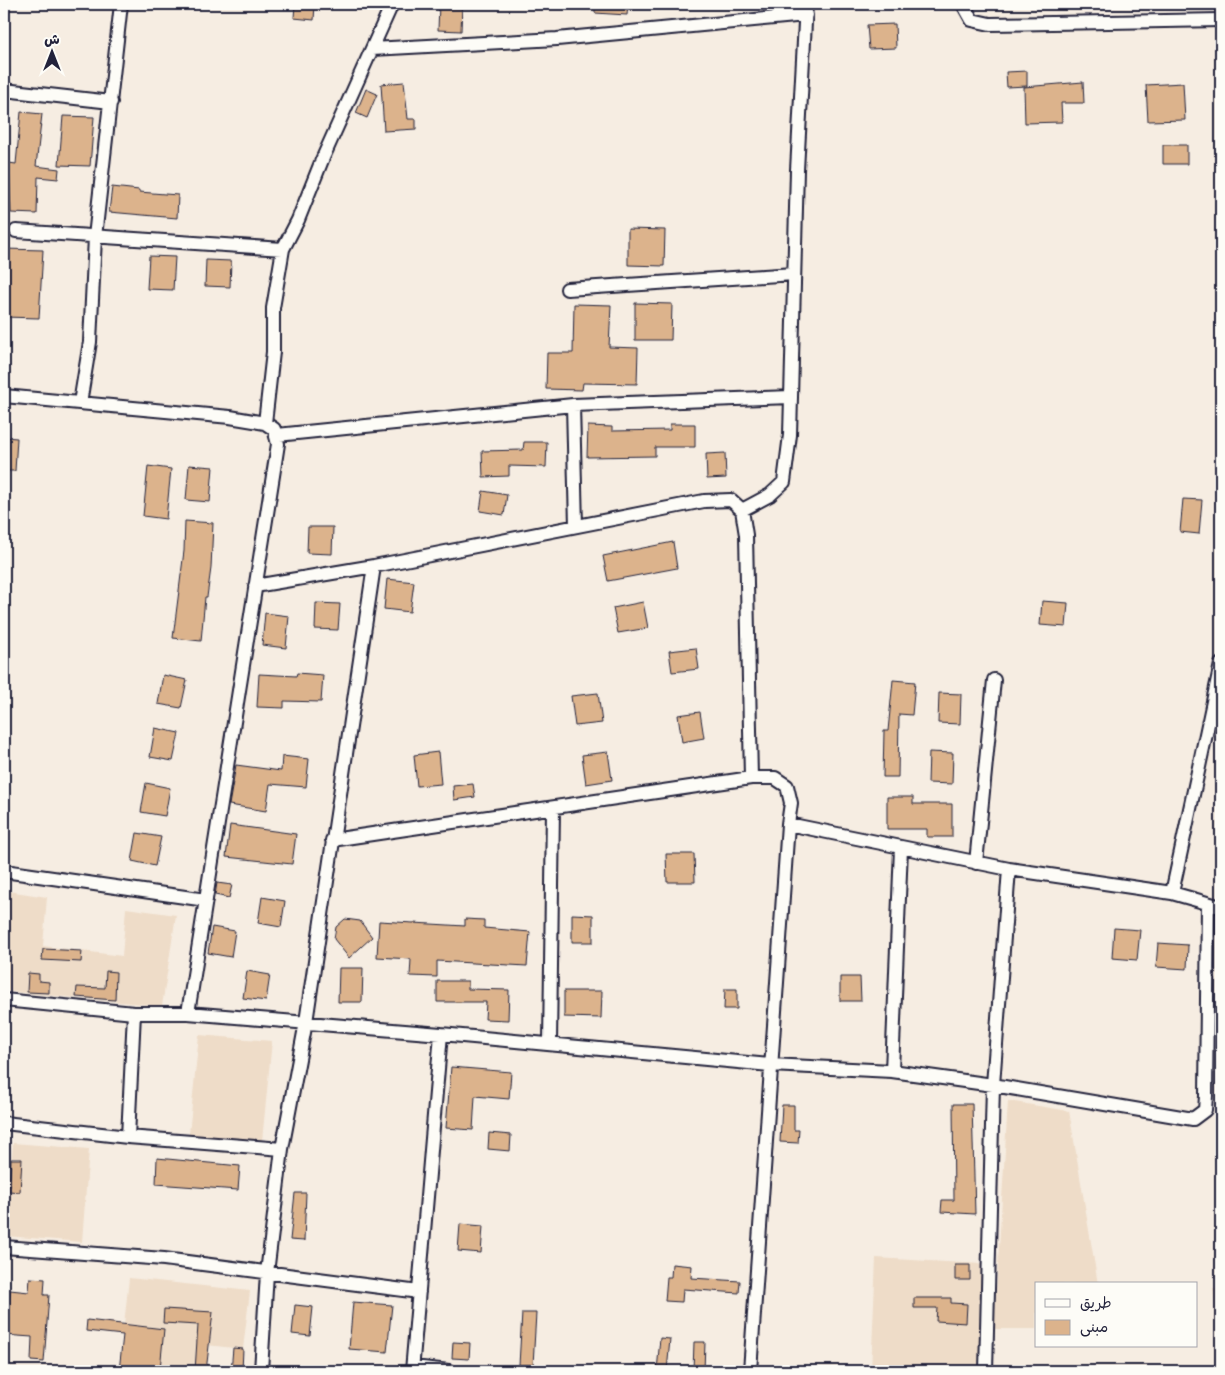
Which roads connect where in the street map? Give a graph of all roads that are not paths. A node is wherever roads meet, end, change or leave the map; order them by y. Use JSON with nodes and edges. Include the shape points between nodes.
{"nodes":[{"id":1,"x":121,"y":4,"type":"edge"},
{"id":2,"x":392,"y":4,"type":"edge"},
{"id":3,"x":964,"y":4,"type":"edge"},
{"id":4,"x":806,"y":9,"type":"edge"},
{"id":5,"x":1221,"y":20,"type":"edge"},
{"id":6,"x":372,"y":49,"type":"junction"},
{"id":7,"x":4,"y":90,"type":"edge"},
{"id":8,"x":111,"y":102,"type":"junction"},
{"id":9,"x":16,"y":231,"type":"dead end"},
{"id":10,"x":95,"y":237,"type":"junction"},
{"id":11,"x":283,"y":249,"type":"junction"},
{"id":12,"x":794,"y":274,"type":"junction"},
{"id":13,"x":567,"y":289,"type":"dead end"},
{"id":14,"x":4,"y":396,"type":"edge"},
{"id":15,"x":791,"y":397,"type":"junction"},
{"id":16,"x":80,"y":403,"type":"junction"},
{"id":17,"x":573,"y":405,"type":"junction"},
{"id":18,"x":265,"y":423,"type":"junction"},
{"id":19,"x":277,"y":435,"type":"junction"},
{"id":20,"x":742,"y":510,"type":"junction"},
{"id":21,"x":576,"y":526,"type":"junction"},
{"id":22,"x":374,"y":566,"type":"junction"},
{"id":23,"x":256,"y":586,"type":"junction"},
{"id":24,"x":1221,"y":664,"type":"edge"},
{"id":25,"x":994,"y":680,"type":"dead end"},
{"id":26,"x":751,"y":778,"type":"junction"},
{"id":27,"x":553,"y":808,"type":"junction"},
{"id":28,"x":788,"y":824,"type":"junction"},
{"id":29,"x":332,"y":840,"type":"junction"},
{"id":30,"x":901,"y":848,"type":"junction"},
{"id":31,"x":976,"y":862,"type":"junction"},
{"id":32,"x":1009,"y":869,"type":"junction"},
{"id":33,"x":4,"y":871,"type":"edge"},
{"id":34,"x":1172,"y":893,"type":"junction"},
{"id":35,"x":206,"y":900,"type":"junction"},
{"id":36,"x":1208,"y":904,"type":"junction"},
{"id":37,"x":1221,"y":907,"type":"edge"},
{"id":38,"x":4,"y":1000,"type":"edge"},
{"id":39,"x":134,"y":1013,"type":"junction"},
{"id":40,"x":188,"y":1013,"type":"junction"},
{"id":41,"x":306,"y":1022,"type":"junction"},
{"id":42,"x":441,"y":1034,"type":"junction"},
{"id":43,"x":550,"y":1044,"type":"junction"},
{"id":44,"x":770,"y":1065,"type":"junction"},
{"id":45,"x":892,"y":1070,"type":"junction"},
{"id":46,"x":993,"y":1084,"type":"junction"},
{"id":47,"x":4,"y":1123,"type":"edge"},
{"id":48,"x":128,"y":1137,"type":"junction"},
{"id":49,"x":282,"y":1149,"type":"junction"},
{"id":50,"x":4,"y":1247,"type":"edge"},
{"id":51,"x":266,"y":1273,"type":"junction"},
{"id":52,"x":419,"y":1292,"type":"junction"},
{"id":53,"x":412,"y":1369,"type":"edge"},
{"id":54,"x":260,"y":1371,"type":"edge"},
{"id":55,"x":449,"y":1371,"type":"edge"},
{"id":56,"x":750,"y":1371,"type":"edge"},
{"id":57,"x":986,"y":1371,"type":"edge"}],
"edges":[{"from":1,"to":8,"type":"street"},
{"from":2,"to":6,"type":"street"},
{"from":3,"to":5,"type":"street","via":[[972,20],[990,24]]},
{"from":4,"to":6,"type":"street","via":[[557,39]]},
{"from":4,"to":12,"type":"street"},
{"from":6,"to":11,"type":"street"},
{"from":7,"to":8,"type":"street"},
{"from":8,"to":10,"type":"street"},
{"from":9,"to":10,"type":"street"},
{"from":10,"to":11,"type":"street"},
{"from":10,"to":16,"type":"street","via":[[90,342]]},
{"from":11,"to":18,"type":"street","via":[[273,308],[273,352]]},
{"from":12,"to":13,"type":"street"},
{"from":12,"to":15,"type":"street"},
{"from":14,"to":16,"type":"street"},
{"from":15,"to":17,"type":"street"},
{"from":15,"to":20,"type":"street","via":[[784,482],[770,495]]},
{"from":16,"to":18,"type":"street"},
{"from":17,"to":19,"type":"street"},
{"from":17,"to":21,"type":"street"},
{"from":18,"to":19,"type":"street"},
{"from":19,"to":23,"type":"street"},
{"from":20,"to":21,"type":"street","via":[[731,500],[704,501]]},
{"from":20,"to":26,"type":"street","via":[[746,535]]},
{"from":21,"to":22,"type":"street"},
{"from":22,"to":23,"type":"street"},
{"from":22,"to":29,"type":"street"},
{"from":23,"to":35,"type":"street"},
{"from":24,"to":34,"type":"street"},
{"from":25,"to":31,"type":"street"},
{"from":26,"to":27,"type":"street"},
{"from":26,"to":28,"type":"street","via":[[775,778],[787,786],[791,803]]},
{"from":27,"to":29,"type":"street"},
{"from":27,"to":43,"type":"street"},
{"from":28,"to":30,"type":"street"},
{"from":28,"to":44,"type":"street"},
{"from":29,"to":41,"type":"street"},
{"from":30,"to":31,"type":"street"},
{"from":30,"to":45,"type":"street"},
{"from":31,"to":32,"type":"street"},
{"from":32,"to":34,"type":"street"},
{"from":32,"to":46,"type":"street"},
{"from":33,"to":35,"type":"street"},
{"from":34,"to":36,"type":"street"},
{"from":35,"to":40,"type":"street"},
{"from":36,"to":37,"type":"street"},
{"from":36,"to":46,"type":"street","via":[[1205,1110],[1192,1119]]},
{"from":38,"to":39,"type":"street"},
{"from":39,"to":40,"type":"street"},
{"from":39,"to":48,"type":"street"},
{"from":40,"to":41,"type":"street"},
{"from":41,"to":42,"type":"street"},
{"from":41,"to":49,"type":"street"},
{"from":42,"to":43,"type":"street"},
{"from":42,"to":52,"type":"street"},
{"from":43,"to":44,"type":"street"},
{"from":44,"to":45,"type":"street"},
{"from":44,"to":56,"type":"street"},
{"from":45,"to":46,"type":"street"},
{"from":46,"to":57,"type":"street"},
{"from":47,"to":48,"type":"street"},
{"from":48,"to":49,"type":"street"},
{"from":49,"to":51,"type":"street"},
{"from":50,"to":51,"type":"street","via":[[164,1259]]},
{"from":51,"to":52,"type":"street"},
{"from":51,"to":54,"type":"street"},
{"from":52,"to":53,"type":"street"},
{"from":53,"to":55,"type":"street"}]}
